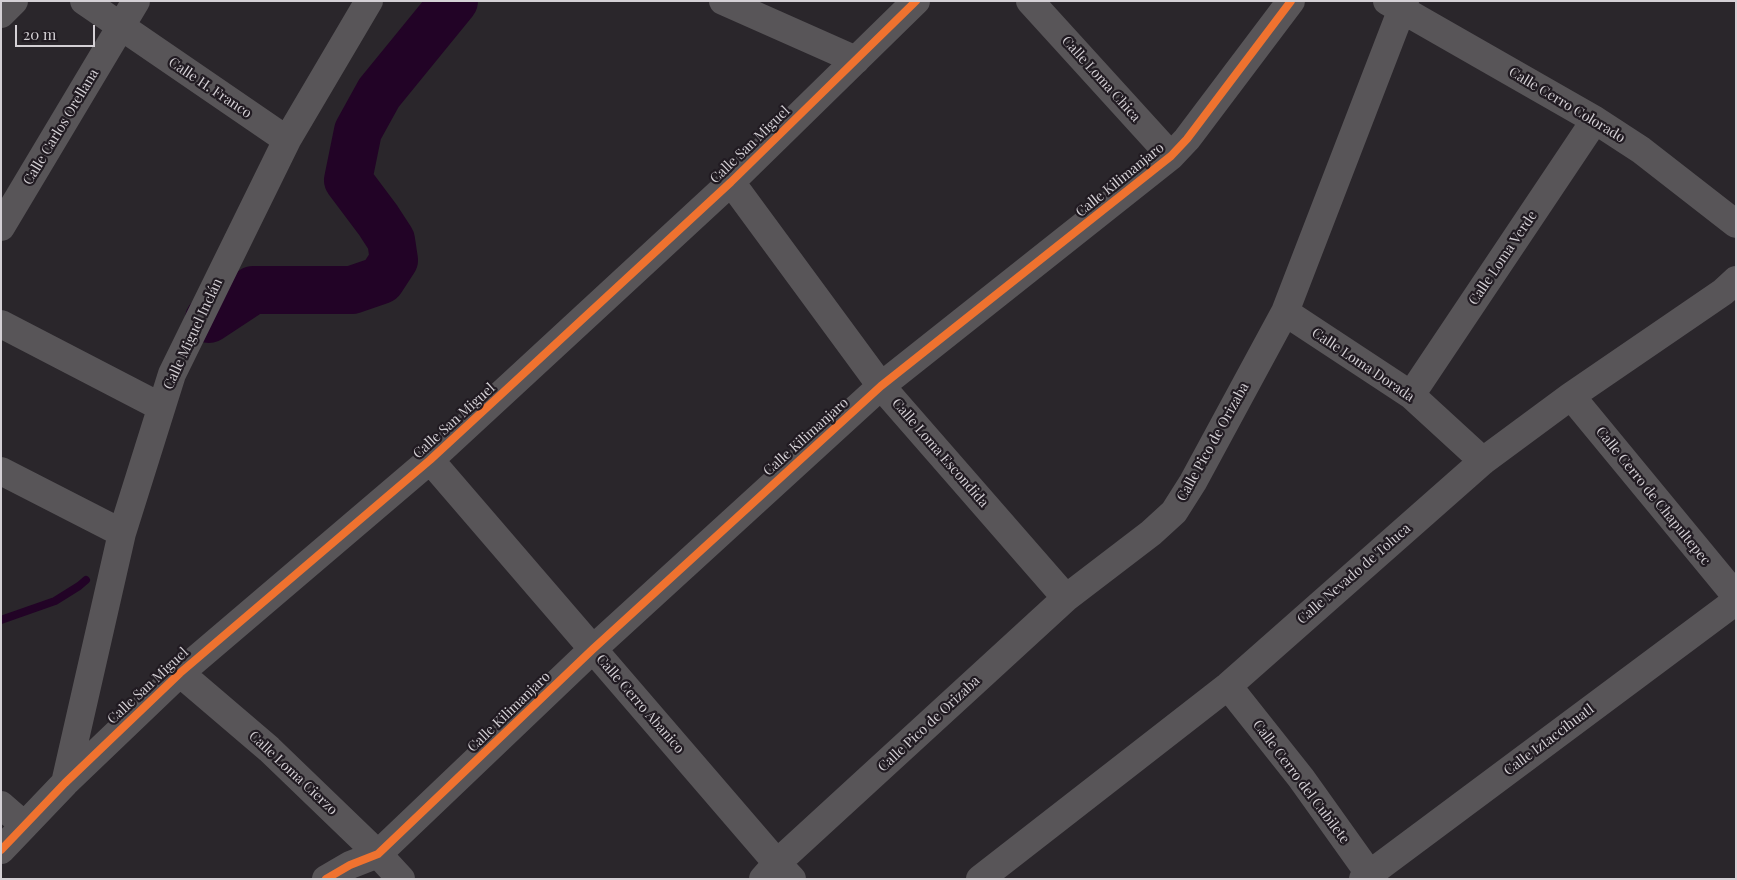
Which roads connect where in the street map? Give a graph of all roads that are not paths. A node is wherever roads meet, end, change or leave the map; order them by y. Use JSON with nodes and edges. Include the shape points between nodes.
{"nodes":[{"id":1,"x":14,"y":1,"type":"edge"},
{"id":2,"x":84,"y":1,"type":"edge"},
{"id":3,"x":136,"y":1,"type":"edge"},
{"id":4,"x":369,"y":1,"type":"edge"},
{"id":5,"x":916,"y":1,"type":"edge"},
{"id":6,"x":1030,"y":1,"type":"edge"},
{"id":7,"x":1291,"y":1,"type":"edge"},
{"id":8,"x":1398,"y":4,"type":"edge"},
{"id":9,"x":741,"y":5,"type":"edge"},
{"id":10,"x":1,"y":14,"type":"edge"},
{"id":11,"x":120,"y":27,"type":"junction"},
{"id":12,"x":856,"y":60,"type":"junction"},
{"id":13,"x":1595,"y":120,"type":"junction"},
{"id":14,"x":288,"y":140,"type":"junction"},
{"id":15,"x":1171,"y":156,"type":"junction"},
{"id":16,"x":731,"y":182,"type":"junction"},
{"id":17,"x":1736,"y":224,"type":"edge"},
{"id":18,"x":1,"y":227,"type":"edge"},
{"id":19,"x":1736,"y":280,"type":"edge"},
{"id":20,"x":1285,"y":312,"type":"junction"},
{"id":21,"x":1,"y":324,"type":"edge"},
{"id":22,"x":881,"y":386,"type":"junction"},
{"id":23,"x":1411,"y":396,"type":"junction"},
{"id":24,"x":1571,"y":396,"type":"junction"},
{"id":25,"x":161,"y":407,"type":"junction"},
{"id":26,"x":430,"y":460,"type":"junction"},
{"id":27,"x":1483,"y":461,"type":"junction"},
{"id":28,"x":1,"y":471,"type":"edge"},
{"id":29,"x":122,"y":533,"type":"junction"},
{"id":30,"x":1736,"y":596,"type":"edge"},
{"id":31,"x":1066,"y":598,"type":"junction"},
{"id":32,"x":1736,"y":601,"type":"edge"},
{"id":33,"x":593,"y":649,"type":"junction"},
{"id":34,"x":180,"y":673,"type":"junction"},
{"id":35,"x":1228,"y":686,"type":"junction"},
{"id":36,"x":65,"y":782,"type":"junction"},
{"id":37,"x":1,"y":805,"type":"edge"},
{"id":38,"x":24,"y":824,"type":"junction"},
{"id":39,"x":1,"y":850,"type":"edge"},
{"id":40,"x":378,"y":854,"type":"junction"},
{"id":41,"x":778,"y":874,"type":"edge"},
{"id":42,"x":1368,"y":877,"type":"edge"},
{"id":43,"x":326,"y":879,"type":"edge"},
{"id":44,"x":401,"y":879,"type":"edge"},
{"id":45,"x":980,"y":879,"type":"edge"}],
"edges":[{"from":1,"to":10,"type":"street"},
{"from":2,"to":11,"type":"street","name":"Calle H. Franco"},
{"from":3,"to":11,"type":"street","name":"Calle Carlos Orellana"},
{"from":4,"to":14,"type":"street","name":"Calle Miguel Inclán"},
{"from":5,"to":12,"type":"street","name":"Calle San Miguel"},
{"from":6,"to":15,"type":"street","name":"Calle Loma Chica"},
{"from":7,"to":15,"type":"street","name":"Calle Kilimanjaro"},
{"from":8,"to":13,"type":"street","name":"Calle Cerro Colorado"},
{"from":8,"to":20,"type":"street","name":"Calle Pico de Orizaba"},
{"from":9,"to":12,"type":"street"},
{"from":11,"to":14,"type":"street","name":"Calle H. Franco"},
{"from":11,"to":18,"type":"street","name":"Calle Carlos Orellana"},
{"from":12,"to":16,"type":"street","name":"Calle San Miguel"},
{"from":13,"to":17,"type":"street","name":"Calle Cerro Colorado","via":[[1640,150]]},
{"from":13,"to":23,"type":"street","name":"Calle Loma Verde"},
{"from":14,"to":25,"type":"street","name":"Calle Miguel Inclán","via":[[172,374]]},
{"from":15,"to":22,"type":"street","name":"Calle Kilimanjaro"},
{"from":16,"to":22,"type":"street","name":"Calle Loma Escondida"},
{"from":16,"to":26,"type":"street","name":"Calle San Miguel"},
{"from":19,"to":24,"type":"street","name":"Calle Nevado de Toluca"},
{"from":20,"to":23,"type":"street","name":"Calle Loma Dorada"},
{"from":20,"to":31,"type":"street","name":"Calle Pico de Orizaba","via":[[1174,512],[1152,533]]},
{"from":21,"to":25,"type":"street"},
{"from":22,"to":31,"type":"street","name":"Calle Loma Escondida"},
{"from":22,"to":33,"type":"street","name":"Calle Kilimanjaro"},
{"from":23,"to":27,"type":"street","name":"Calle Loma Dorada"},
{"from":24,"to":27,"type":"street","name":"Calle Nevado de Toluca"},
{"from":24,"to":30,"type":"street","name":"Calle Cerro de Chapultepec"},
{"from":25,"to":29,"type":"street","name":"Calle Miguel Inclán"},
{"from":26,"to":33,"type":"street","name":"Calle Cerro Abanico"},
{"from":26,"to":34,"type":"street","name":"Calle San Miguel"},
{"from":27,"to":35,"type":"street","name":"Calle Nevado de Toluca"},
{"from":28,"to":29,"type":"street"},
{"from":29,"to":36,"type":"street","name":"Calle Miguel Inclán"},
{"from":31,"to":41,"type":"street","name":"Calle Pico de Orizaba"},
{"from":32,"to":42,"type":"street","name":"Calle Iztaccíhuatl"},
{"from":33,"to":40,"type":"street","name":"Calle Kilimanjaro"},
{"from":33,"to":41,"type":"street","name":"Calle Cerro Abanico"},
{"from":34,"to":36,"type":"street","name":"Calle San Miguel"},
{"from":34,"to":40,"type":"street","name":"Calle Loma Cierzo","via":[[269,749]]},
{"from":35,"to":42,"type":"street","name":"Calle Cerro del Cubilete","via":[[1301,778]]},
{"from":35,"to":45,"type":"street","name":"Calle Nevado de Toluca"},
{"from":36,"to":38,"type":"street","name":"Calle San Miguel"},
{"from":37,"to":38,"type":"street"},
{"from":38,"to":39,"type":"street","name":"Calle San Miguel"},
{"from":40,"to":43,"type":"street","name":"Calle Kilimanjaro"},
{"from":40,"to":44,"type":"street","name":"Calle Loma Cierzo"}]}
